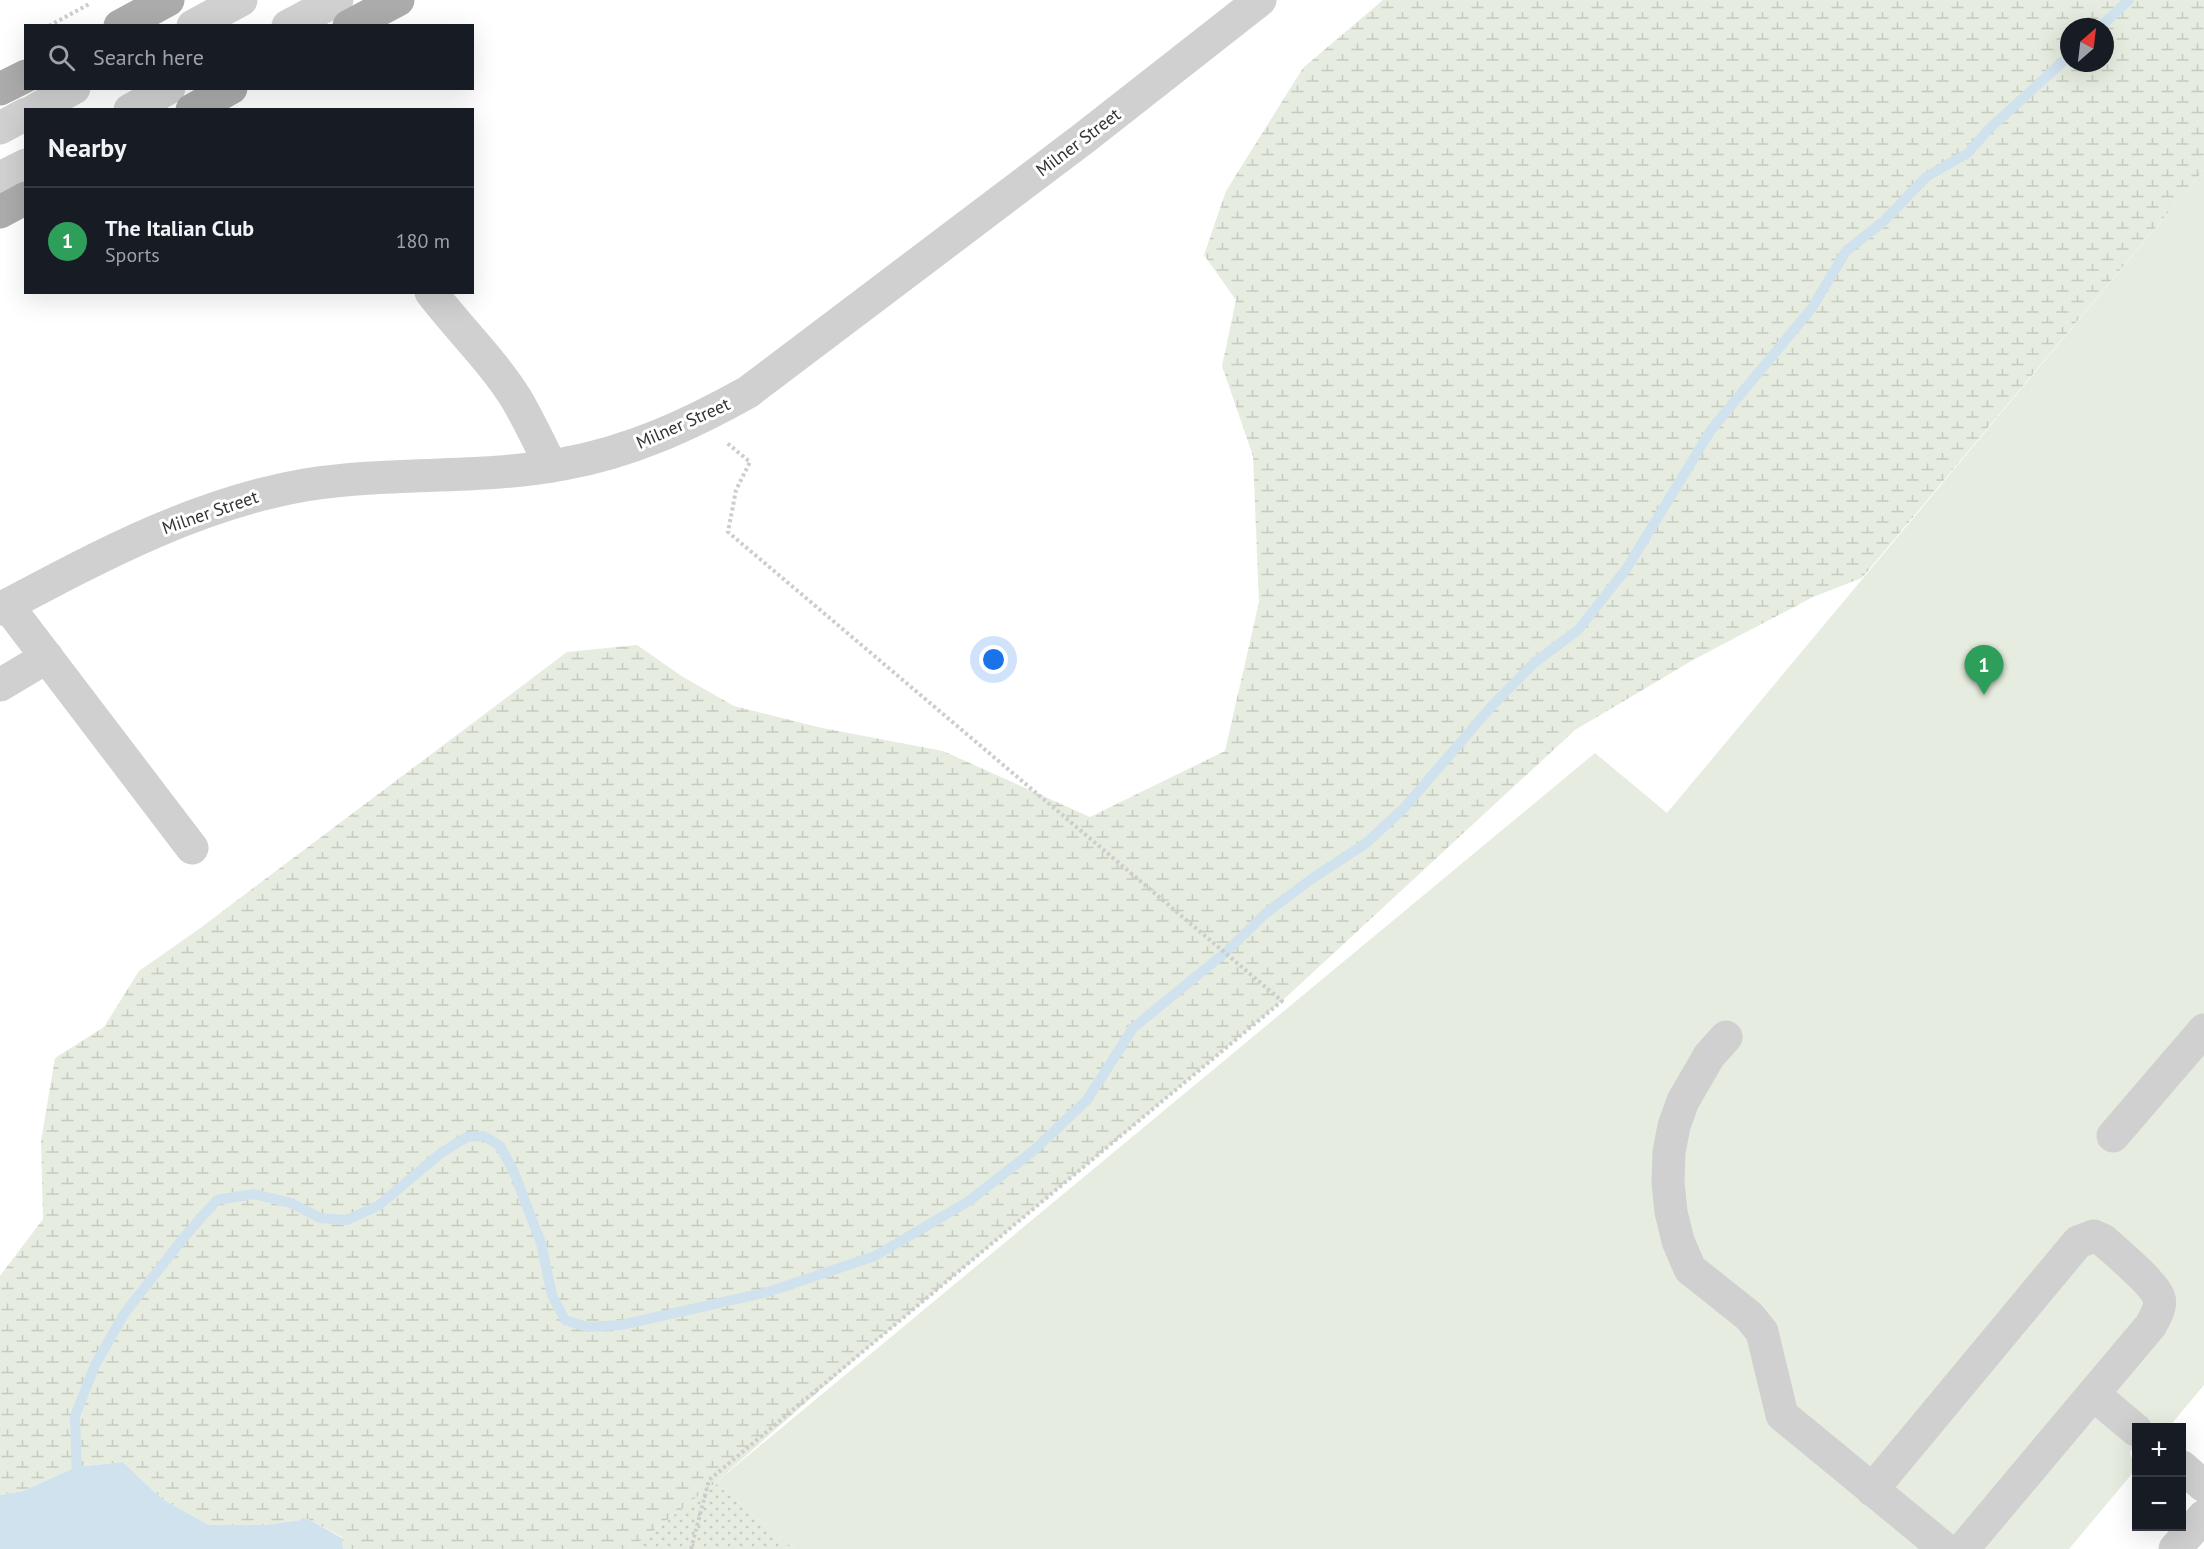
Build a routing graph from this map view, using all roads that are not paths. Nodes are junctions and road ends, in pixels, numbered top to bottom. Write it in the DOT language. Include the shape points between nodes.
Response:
graph roads {
  1 [pos="168,0"];
  2 [pos="241,0"];
  3 [pos="337,0"];
  4 [pos="398,0"];
  5 [pos="1260,0"];
  6 [pos="124,24"];
  7 [pos="197,24"];
  8 [pos="292,24"];
  9 [pos="353,24"];
  10 [pos="24,77"];
  11 [pos="0,89"];
  12 [pos="70,90"];
  13 [pos="165,90"];
  14 [pos="227,90"];
  15 [pos="39,108"];
  16 [pos="134,108"];
  17 [pos="196,108"];
  18 [pos="24,115"];
  19 [pos="0,128"];
  20 [pos="24,166"];
  21 [pos="0,178"];
  22 [pos="24,199"];
  23 [pos="0,212"];
  24 [pos="432,294"];
  25 [pos="551,466"];
  26 [pos="4,607"];
  27 [pos="47,657"];
  28 [pos="0,685"];
  29 [pos="192,848"];
  30 [pos="2203,1033"];
  31 [pos="1726,1037"];
  32 [pos="2113,1136"];
  33 [pos="2093,1394"];
  34 [pos="2132,1427"];
  35 [pos="2186,1471"];
  36 [pos="2204,1486"];
  37 [pos="1872,1491"];
  38 [pos="2204,1516"];
  39 [pos="1945,1549"];
  40 [pos="1963,1549"];
  41 [pos="2175,1549"];
  1 -- 6 [label="main road"];
  2 -- 7 [label="street"];
  3 -- 8 [label="street"];
  4 -- 9 [label="main road"];
  5 -- 25 [label="street, Milner Street" via="748,392 670,432"];
  10 -- 11 [label="main road"];
  12 -- 15 [label="street"];
  13 -- 16 [label="street"];
  14 -- 17 [label="main road"];
  18 -- 19 [label="street"];
  20 -- 21 [label="street"];
  22 -- 23 [label="main road"];
  24 -- 25 [label="street" via="516,399"];
  25 -- 26 [label="street, Milner Street" via="352,479 266,493 205,510 145,535"];
  26 -- 27 [label="street"];
  27 -- 28 [label="street"];
  27 -- 29 [label="street"];
  30 -- 32 [label="street"];
  31 -- 37 [label="street" via="1695,1078 1674,1126 1668,1182 1678,1241 1690,1269 1749,1316 1762,1332 1782,1415"];
  33 -- 34 [label="street"];
  33 -- 37 [label="street" via="2151,1324 2160,1299 2153,1287 2094,1236 2078,1242"];
  33 -- 40 [label="street"];
  35 -- 36 [label="street"];
  37 -- 39 [label="street"];
  38 -- 41 [label="street"];
}
